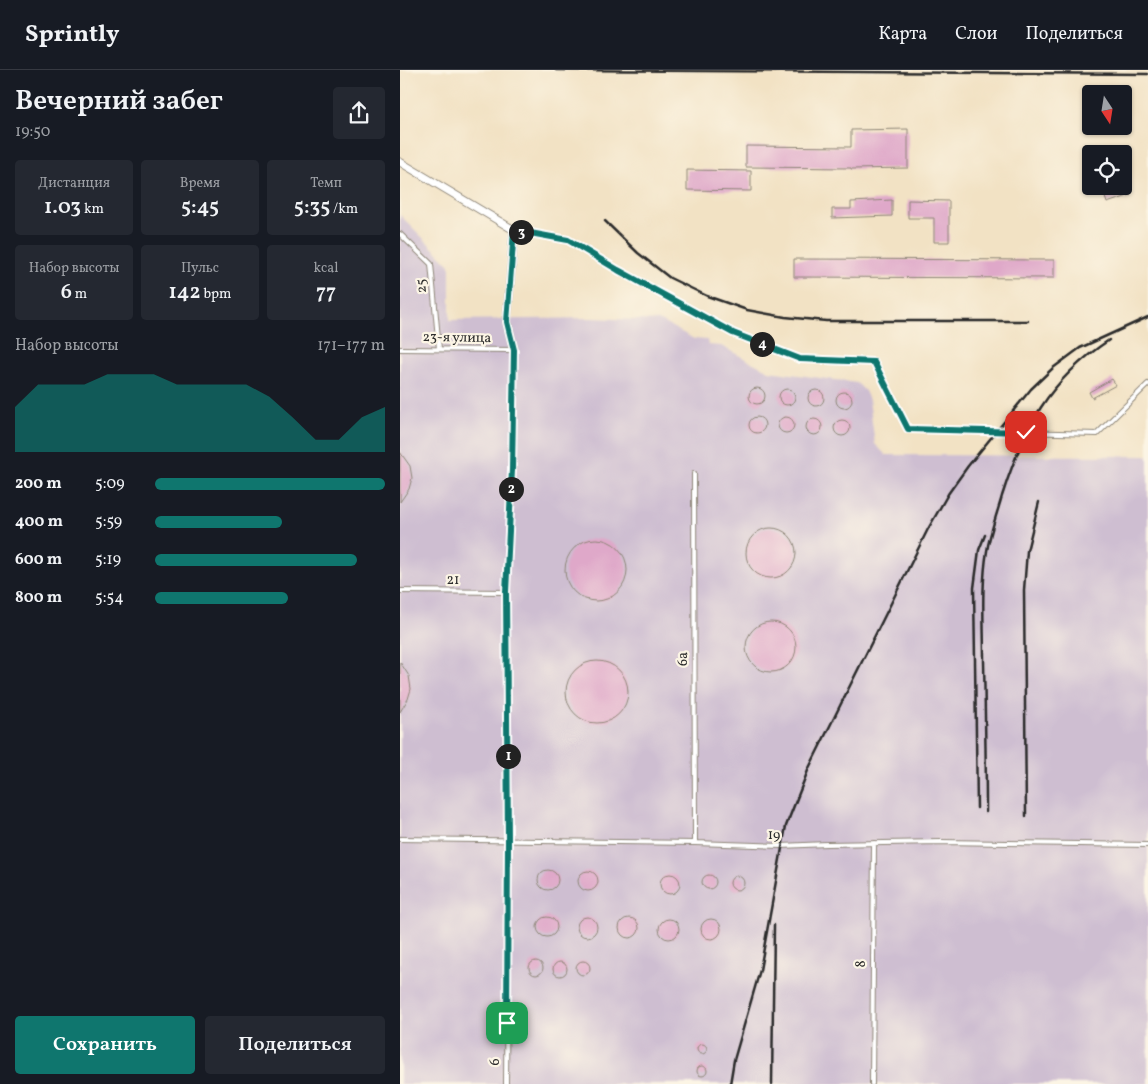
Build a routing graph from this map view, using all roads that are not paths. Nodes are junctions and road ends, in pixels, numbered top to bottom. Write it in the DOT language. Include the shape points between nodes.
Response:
graph roads {
  1 [pos="400,162"];
  2 [pos="514,230"];
  3 [pos="400,234"];
  4 [pos="400,349"];
  5 [pos="439,349"];
  6 [pos="514,350"];
  7 [pos="1148,384"];
  8 [pos="694,474"];
  9 [pos="400,591"];
  10 [pos="506,592"];
  11 [pos="400,839"];
  12 [pos="508,840"];
  13 [pos="695,843"];
  14 [pos="874,843"];
  15 [pos="1148,845"];
  16 [pos="506,1084"];
  17 [pos="872,1084"];
  1 -- 2 [label="street"];
  2 -- 6 [label="street" via="507,322"];
  2 -- 7 [label="lane" via="568,240 733,333 800,359 874,362 908,429 1097,434"];
  3 -- 5 [label="lane, 25 / 25" via="431,264"];
  4 -- 5 [label="lane, 23-я улица"];
  5 -- 6 [label="lane, 23-я улица"];
  6 -- 10 [label="lane, 6 / 6"];
  8 -- 13 [label="lane, 6a / 6a"];
  9 -- 10 [label="lane, 21 / 21"];
  10 -- 12 [label="lane, 6 / 6"];
  11 -- 12 [label="lane, 19"];
  12 -- 13 [label="lane, 19"];
  12 -- 16 [label="lane, 6 / 6"];
  13 -- 14 [label="lane, 19" via="782,846"];
  14 -- 15 [label="lane, 19"];
  14 -- 17 [label="lane, 8 / 8"];
}
